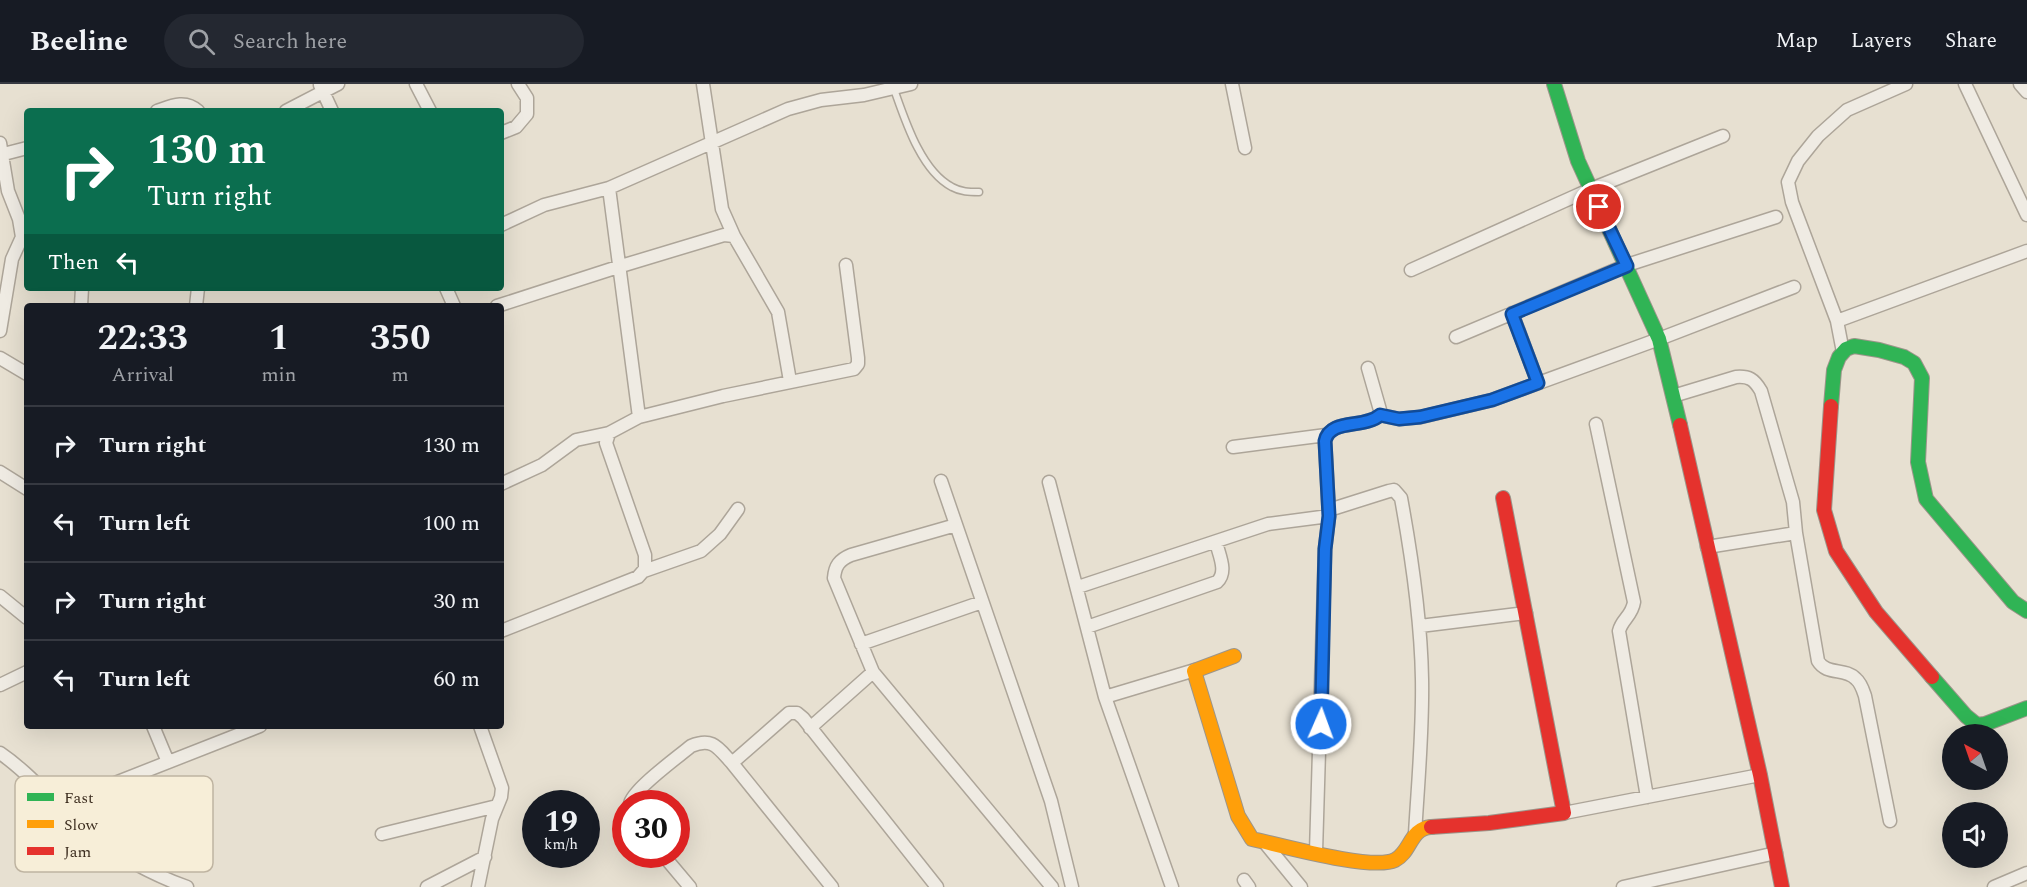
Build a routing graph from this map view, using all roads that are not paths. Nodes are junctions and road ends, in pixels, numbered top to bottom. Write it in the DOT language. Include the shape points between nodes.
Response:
graph roads {
  1 [pos="338,84"];
  2 [pos="416,84"];
  3 [pos="518,84"];
  4 [pos="703,84"];
  5 [pos="911,84"];
  6 [pos="1232,84"];
  7 [pos="1554,84"];
  8 [pos="1906,84"];
  9 [pos="1965,84"];
  10 [pos="2020,84"];
  11 [pos="321,88"];
  12 [pos="894,89"];
  13 [pos="2027,92"];
  14 [pos="166,108"];
  15 [pos="192,108"];
  16 [pos="291,108"];
  17 [pos="331,108"];
  18 [pos="428,108"];
  19 [pos="504,132"];
  20 [pos="1723,136"];
  21 [pos="711,142"];
  22 [pos="24,148"];
  23 [pos="1245,148"];
  24 [pos="1,151"];
  25 [pos="609,188"];
  26 [pos="1591,189"];
  27 [pos="979,192"];
  28 [pos="2027,215"];
  29 [pos="1776,217"];
  30 [pos="504,221"];
  31 [pos="734,236"];
  32 [pos="24,237"];
  33 [pos="2027,251"];
  34 [pos="6,260"];
  35 [pos="846,264"];
  36 [pos="621,266"];
  37 [pos="1627,266"];
  38 [pos="1411,270"];
  39 [pos="1794,286"];
  40 [pos="504,304"];
  41 [pos="1512,314"];
  42 [pos="1837,321"];
  43 [pos="0,331"];
  44 [pos="1456,337"];
  45 [pos="1659,339"];
  46 [pos="0,347"];
  47 [pos="1843,352"];
  48 [pos="0,358"];
  49 [pos="1368,368"];
  50 [pos="24,372"];
  51 [pos="790,381"];
  52 [pos="1538,383"];
  53 [pos="1673,396"];
  54 [pos="1380,415"];
  55 [pos="639,417"];
  56 [pos="1596,424"];
  57 [pos="609,433"];
  58 [pos="1326,435"];
  59 [pos="1233,447"];
  60 [pos="0,472"];
  61 [pos="941,481"];
  62 [pos="504,482"];
  63 [pos="1049,482"];
  64 [pos="24,487"];
  65 [pos="1503,498"];
  66 [pos="738,509"];
  67 [pos="1329,513"];
  68 [pos="956,525"];
  69 [pos="1796,533"];
  70 [pos="1216,542"];
  71 [pos="1707,547"];
  72 [pos="644,571"];
  73 [pos="1078,587"];
  74 [pos="0,597"];
  75 [pos="982,602"];
  76 [pos="2027,611"];
  77 [pos="1526,613"];
  78 [pos="24,616"];
  79 [pos="1420,626"];
  80 [pos="1087,627"];
  81 [pos="504,630"];
  82 [pos="861,644"];
  83 [pos="1234,656"];
  84 [pos="1195,670"];
  85 [pos="873,672"];
  86 [pos="24,673"];
  87 [pos="0,685"];
  88 [pos="1105,698"];
  89 [pos="2027,708"];
  90 [pos="810,728"];
  91 [pos="154,729"];
  92 [pos="252,729"];
  93 [pos="481,729"];
  94 [pos="0,753"];
  95 [pos="168,762"];
  96 [pos="732,763"];
  97 [pos="1760,775"];
  98 [pos="28,776"];
  99 [pos="133,776"];
  100 [pos="638,790"];
  101 [pos="1647,797"];
  102 [pos="497,806"];
  103 [pos="1564,813"];
  104 [pos="1890,821"];
  105 [pos="382,834"];
  106 [pos="1415,834"];
  107 [pos="1265,843"];
  108 [pos="1316,852"];
  109 [pos="1776,854"];
  110 [pos="485,857"];
  111 [pos="674,868"];
  112 [pos="153,872"];
  113 [pos="2027,873"];
  114 [pos="187,887"];
  115 [pos="427,887"];
  116 [pos="478,887"];
  117 [pos="690,887"];
  118 [pos="832,887"];
  119 [pos="937,887"];
  120 [pos="1052,887"];
  121 [pos="1072,887"];
  122 [pos="1173,887"];
  123 [pos="1301,887"];
  124 [pos="1623,887"];
  125 [pos="1782,887"];
  126 [pos="1994,887"];
  1 -- 11 [label="street"];
  2 -- 18 [label="street"];
  3 -- 19 [label="street" via="527,98 527,114 516,127"];
  4 -- 21 [label="street"];
  5 -- 12 [label="street"];
  6 -- 23 [label="street"];
  7 -- 26 [label="street"];
  8 -- 42 [label="street" via="1847,110 1811,144 1788,182"];
  9 -- 28 [label="street"];
  10 -- 13 [label="street"];
  11 -- 16 [label="street"];
  11 -- 17 [label="street"];
  12 -- 21 [label="street" via="808,103"];
  12 -- 27 [label="lane" via="917,146 940,179 962,192"];
  14 -- 15 [label="street" via="178,104"];
  20 -- 26 [label="street"];
  21 -- 25 [label="street"];
  21 -- 31 [label="street" via="722,209"];
  22 -- 24 [label="street"];
  24 -- 32 [label="street" via="8,191"];
  25 -- 30 [label="street" via="544,205"];
  25 -- 36 [label="street"];
  26 -- 37 [label="street"];
  26 -- 38 [label="street"];
  29 -- 37 [label="street"];
  31 -- 36 [label="street"];
  31 -- 51 [label="street" via="778,312"];
  32 -- 34 [label="street"];
  33 -- 42 [label="street"];
  34 -- 43 [label="street"];
  35 -- 51 [label="street" via="858,364 849,370"];
  36 -- 40 [label="street"];
  36 -- 55 [label="street"];
  37 -- 41 [label="street"];
  37 -- 45 [label="street"];
  39 -- 45 [label="street"];
  41 -- 44 [label="street"];
  41 -- 52 [label="street"];
  42 -- 47 [label="street"];
  45 -- 52 [label="street"];
  45 -- 53 [label="street"];
  46 -- 48 [label="street"];
  47 -- 76 [label="street" via="1847,347 1861,346 1909,358 1916,364 1922,378 1918,462 1926,499 2013,602"];
  47 -- 89 [label="street" via="1834,370 1824,488 1824,510 1836,551 1875,612 1971,721 1985,724"];
  48 -- 50 [label="street"];
  49 -- 54 [label="street"];
  51 -- 55 [label="street"];
  52 -- 54 [label="street" via="1492,400 1420,417 1399,419"];
  53 -- 69 [label="street" via="1736,377 1746,376 1757,384 1793,502"];
  53 -- 71 [label="street"];
  54 -- 58 [label="street"];
  55 -- 57 [label="street"];
  56 -- 101 [label="street" via="1634,602 1633,611 1619,631"];
  57 -- 62 [label="street" via="576,440 543,465"];
  57 -- 72 [label="street" via="606,443 645,555"];
  58 -- 59 [label="street"];
  58 -- 67 [label="street"];
  60 -- 64 [label="street"];
  61 -- 68 [label="street"];
  63 -- 73 [label="street"];
  65 -- 77 [label="street"];
  66 -- 72 [label="street" via="720,534 701,551"];
  67 -- 70 [label="street" via="1279,521"];
  67 -- 79 [label="street" via="1389,491 1398,493"];
  67 -- 108 [label="street"];
  68 -- 75 [label="street"];
  68 -- 82 [label="street" via="841,560 834,578"];
  69 -- 71 [label="street"];
  69 -- 104 [label="street" via="1818,661 1827,670 1852,675 1863,690"];
  70 -- 73 [label="street"];
  70 -- 80 [label="street" via="1223,571 1217,582"];
  71 -- 97 [label="street"];
  72 -- 81 [label="street" via="638,577"];
  73 -- 80 [label="street"];
  74 -- 78 [label="street"];
  75 -- 82 [label="street"];
  75 -- 121 [label="street" via="1051,801"];
  77 -- 79 [label="street"];
  77 -- 103 [label="street"];
  79 -- 106 [label="street" via="1421,742"];
  80 -- 88 [label="street"];
  82 -- 85 [label="street"];
  83 -- 84 [label="street"];
  84 -- 88 [label="street"];
  84 -- 107 [label="street" via="1238,816 1252,839"];
  85 -- 90 [label="street"];
  85 -- 120 [label="street"];
  86 -- 87 [label="street"];
  88 -- 122 [label="street"];
  90 -- 96 [label="street" via="797,713 789,713"];
  90 -- 119 [label="street"];
  91 -- 95 [label="street"];
  92 -- 95 [label="street"];
  93 -- 102 [label="street" via="501,783"];
  94 -- 98 [label="street"];
  95 -- 99 [label="street"];
  96 -- 100 [label="street" via="710,742 701,742"];
  96 -- 118 [label="street"];
  97 -- 101 [label="street"];
  97 -- 109 [label="street"];
  101 -- 103 [label="street"];
  102 -- 105 [label="street"];
  102 -- 110 [label="street"];
  103 -- 106 [label="street" via="1424,827"];
  106 -- 108 [label="street" via="1394,861 1365,863"];
  107 -- 108 [label="street"];
  107 -- 123 [label="street"];
  109 -- 124 [label="street"];
  109 -- 125 [label="street"];
  110 -- 115 [label="street"];
  110 -- 116 [label="street"];
  111 -- 117 [label="street"];
  112 -- 114 [label="street"];
  113 -- 126 [label="street"];
}
